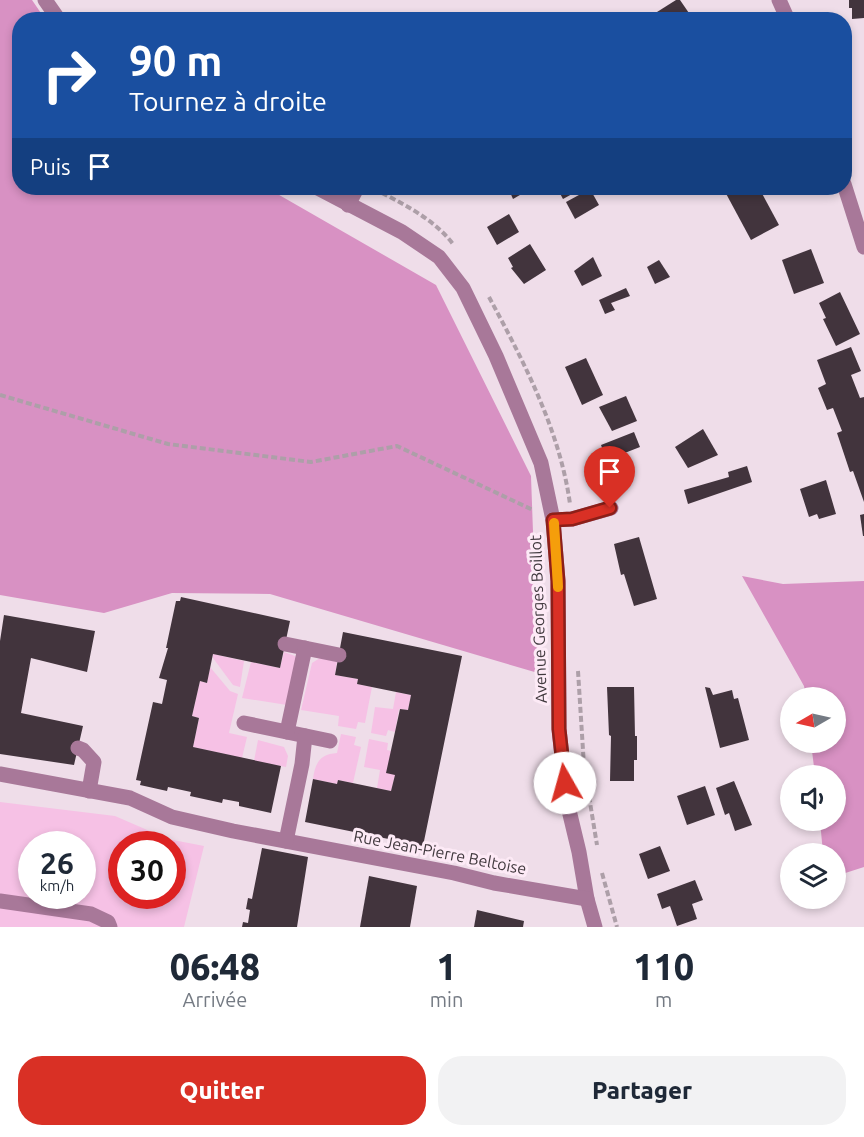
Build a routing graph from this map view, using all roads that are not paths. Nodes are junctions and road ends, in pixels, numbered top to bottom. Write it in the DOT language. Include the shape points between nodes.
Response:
graph roads {
  1 [pos="330,195"];
  2 [pos="353,195"];
  3 [pos="847,195"];
  4 [pos="348,205"];
  5 [pos="864,247"];
  6 [pos="610,508"];
  7 [pos="553,520"];
  8 [pos="285,644"];
  9 [pos="305,648"];
  10 [pos="339,655"];
  11 [pos="244,723"];
  12 [pos="287,732"];
  13 [pos="305,736"];
  14 [pos="330,741"];
  15 [pos="78,748"];
  16 [pos="0,774"];
  17 [pos="89,791"];
  18 [pos="286,841"];
  19 [pos="587,899"];
  20 [pos="0,901"];
  21 [pos="110,927"];
  22 [pos="595,927"];
  1 -- 4 [label="street, Avenue Georges Boillot"];
  2 -- 4 [label="street"];
  3 -- 5 [label="street"];
  4 -- 7 [label="street, Avenue Georges Boillot" via="402,232 439,257 463,288 541,463"];
  6 -- 7 [label="street"];
  7 -- 19 [label="street, Avenue Georges Boillot" via="558,581 559,729 567,801"];
  8 -- 9 [label="street"];
  9 -- 10 [label="street"];
  9 -- 12 [label="street"];
  11 -- 12 [label="street"];
  12 -- 13 [label="street"];
  13 -- 14 [label="street"];
  13 -- 18 [label="street"];
  15 -- 17 [label="street" via="94,762"];
  16 -- 17 [label="street, Rue Jean-Pierre Beltoise"];
  17 -- 18 [label="street, Rue Jean-Pierre Beltoise" via="130,798 172,817"];
  18 -- 19 [label="street, Rue Jean-Pierre Beltoise"];
  19 -- 22 [label="street, Avenue Georges Boillot"];
  20 -- 21 [label="street" via="90,914 108,922"];
}
